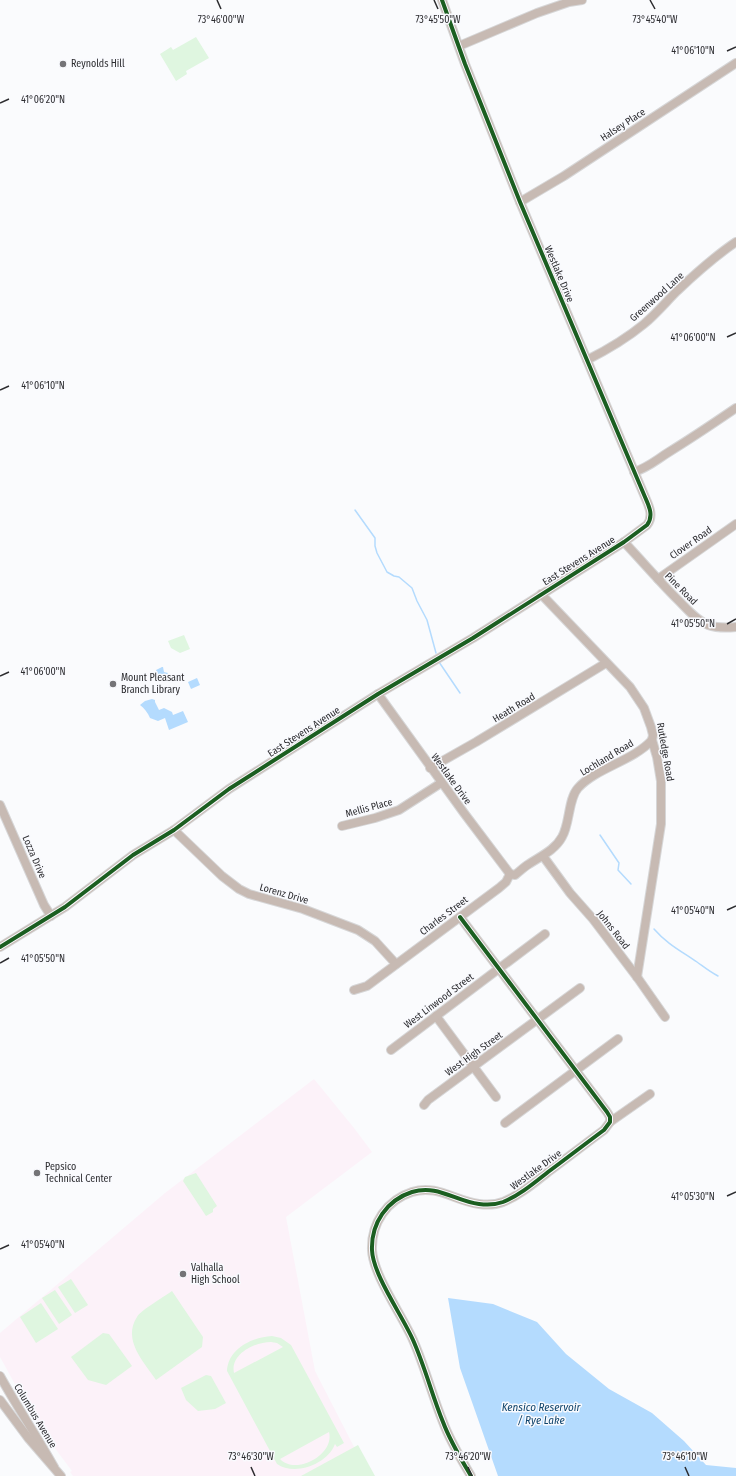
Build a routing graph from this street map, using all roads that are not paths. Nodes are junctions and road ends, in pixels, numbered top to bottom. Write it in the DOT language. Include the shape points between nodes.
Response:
graph roads {
  1 [pos="442,0"];
  2 [pos="582,0"];
  3 [pos="459,46"];
  4 [pos="736,63"];
  5 [pos="520,202"];
  6 [pos="736,242"];
  7 [pos="587,360"];
  8 [pos="736,408"];
  9 [pos="634,472"];
  10 [pos="736,524"];
  11 [pos="624,542"];
  12 [pos="658,579"];
  13 [pos="541,594"];
  14 [pos="736,627"];
  15 [pos="606,663"];
  16 [pos="378,694"];
  17 [pos="652,740"];
  18 [pos="430,768"];
  19 [pos="441,783"];
  20 [pos="0,805"];
  21 [pos="342,826"];
  22 [pos="174,830"];
  23 [pos="543,856"];
  24 [pos="510,874"];
  25 [pos="50,916"];
  26 [pos="460,917"];
  27 [pos="545,934"];
  28 [pos="0,947"];
  29 [pos="396,964"];
  30 [pos="499,968"];
  31 [pos="637,977"];
  32 [pos="580,988"];
  33 [pos="354,990"];
  34 [pos="436,1016"];
  35 [pos="665,1017"];
  36 [pos="538,1020"];
  37 [pos="618,1038"];
  38 [pos="391,1050"];
  39 [pos="474,1067"];
  40 [pos="576,1071"];
  41 [pos="650,1094"];
  42 [pos="496,1097"];
  43 [pos="424,1105"];
  44 [pos="505,1122"];
  45 [pos="610,1122"];
  46 [pos="0,1376"];
  47 [pos="0,1400"];
  48 [pos="54,1467"];
  49 [pos="61,1476"];
  50 [pos="471,1476"];
  1 -- 3 [label="street, Westlake Drive"];
  2 -- 3 [label="street" via="537,13"];
  3 -- 5 [label="street, Westlake Drive"];
  4 -- 5 [label="street, Halsey Place"];
  5 -- 7 [label="street, Westlake Drive"];
  6 -- 7 [label="street, Greenwood Lane" via="678,290 644,324"];
  7 -- 9 [label="street, Westlake Drive"];
  8 -- 9 [label="street" via="646,468"];
  9 -- 11 [label="street, Westlake Drive" via="651,512 651,518 647,526"];
  10 -- 12 [label="street, Clover Road"];
  11 -- 12 [label="street, Pine Road"];
  11 -- 13 [label="street, East Stevens Avenue"];
  12 -- 14 [label="street, Pine Road" via="695,617 715,627"];
  13 -- 15 [label="street, Rutledge Road"];
  13 -- 16 [label="street, East Stevens Avenue"];
  15 -- 17 [label="street, Rutledge Road" via="639,700 651,727"];
  15 -- 18 [label="street, Heath Road"];
  16 -- 18 [label="street, Westlake Drive"];
  16 -- 22 [label="street, East Stevens Avenue" via="230,789"];
  17 -- 23 [label="street, Lochland Road" via="576,789 563,836"];
  17 -- 31 [label="street, Rutledge Road" via="661,781 661,824"];
  18 -- 19 [label="street, Westlake Drive"];
  19 -- 21 [label="street, Mellis Place" via="399,810"];
  19 -- 24 [label="street, Westlake Drive"];
  20 -- 25 [label="street, Lozza Drive"];
  22 -- 25 [label="street, East Stevens Avenue" via="133,855 82,895"];
  22 -- 29 [label="street, Lorenz Drive" via="239,889 358,930 375,941"];
  23 -- 24 [label="street, Charles Street" via="515,875"];
  23 -- 31 [label="street, Johns Road"];
  24 -- 26 [label="street, Charles Street" via="506,882"];
  25 -- 28 [label="street, East Stevens Avenue"];
  26 -- 29 [label="street, Charles Street"];
  26 -- 30 [label="street"];
  27 -- 30 [label="street, West Linwood Street"];
  29 -- 33 [label="street, Charles Street" via="367,986"];
  30 -- 34 [label="street, West Linwood Street"];
  30 -- 36 [label="street"];
  31 -- 35 [label="street, Johns Road"];
  32 -- 36 [label="street, West High Street"];
  34 -- 38 [label="street, West Linwood Street"];
  34 -- 39 [label="street"];
  36 -- 39 [label="street, West High Street"];
  36 -- 40 [label="street"];
  37 -- 40 [label="street"];
  39 -- 42 [label="street"];
  39 -- 43 [label="street, West High Street"];
  40 -- 44 [label="street"];
  40 -- 45 [label="street" via="607,1112"];
  41 -- 45 [label="street"];
  45 -- 50 [label="street, Westlake Drive" via="604,1130 525,1190 509,1199 486,1205 469,1202 438,1190 413,1191 391,1204 375,1226 372,1249 375,1264 411,1335 443,1423"];
  46 -- 48 [label="street, Columbus Avenue"];
  47 -- 48 [label="street, Columbus Avenue"];
  48 -- 49 [label="street, Columbus Avenue"];
}
